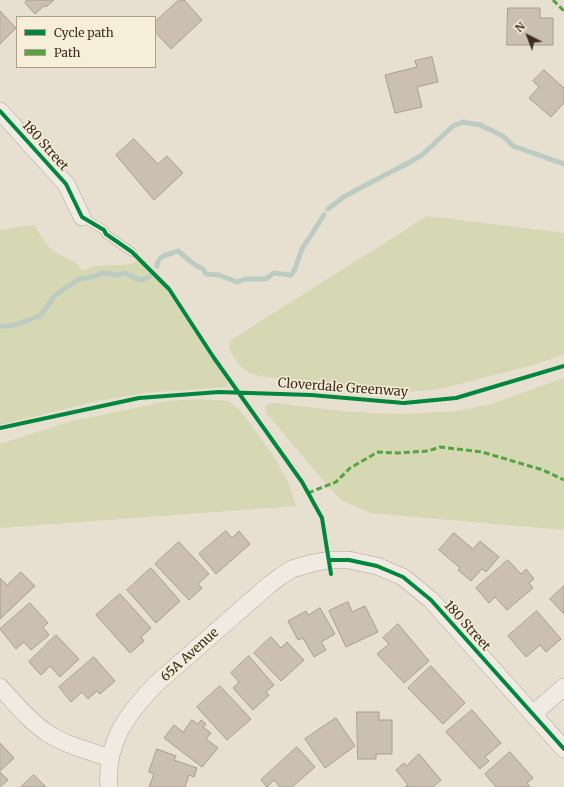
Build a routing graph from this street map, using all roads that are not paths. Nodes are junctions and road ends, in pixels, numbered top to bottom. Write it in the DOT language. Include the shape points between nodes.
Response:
graph roads {
  1 [pos="0,111"];
  2 [pos="82,217"];
  3 [pos="132,252"];
  4 [pos="292,569"];
  5 [pos="0,687"];
  6 [pos="564,687"];
  7 [pos="533,714"];
  8 [pos="564,749"];
  9 [pos="109,758"];
  10 [pos="109,787"];
  1 -- 2 [label="street, 180 Street" via="66,184"];
  2 -- 3 [label="lane"];
  4 -- 7 [label="street, 180 Street" via="329,560 349,560 377,566 403,577 431,600"];
  4 -- 9 [label="street, 65A Avenue" via="269,584 151,690 126,721"];
  5 -- 9 [label="street" via="46,732"];
  6 -- 7 [label="street"];
  7 -- 8 [label="street, 180 Street"];
  9 -- 10 [label="street"];
}
